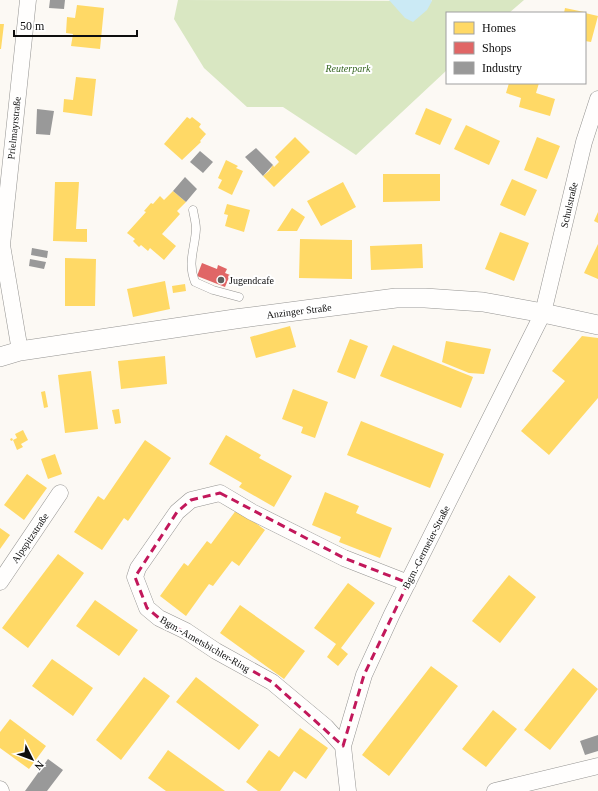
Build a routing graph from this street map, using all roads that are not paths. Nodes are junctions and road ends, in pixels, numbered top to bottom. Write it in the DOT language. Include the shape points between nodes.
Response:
graph roads {
  1 [pos="28,0"];
  2 [pos="598,99"];
  3 [pos="193,210"];
  4 [pos="1,244"];
  5 [pos="239,297"];
  6 [pos="543,313"];
  7 [pos="598,325"];
  8 [pos="20,351"];
  9 [pos="0,357"];
  10 [pos="60,493"];
  11 [pos="0,582"];
  12 [pos="408,583"];
  13 [pos="343,746"];
  14 [pos="598,766"];
  15 [pos="348,791"];
  16 [pos="495,791"];
  1 -- 4 [label="street, Prielmayrstraße"];
  2 -- 6 [label="street, Schulstraße" via="584,142"];
  3 -- 5 [label="lane" via="196,229 191,272 195,282"];
  4 -- 8 [label="street, Prielmayrstraße"];
  6 -- 7 [label="street, Anzinger Straße"];
  6 -- 8 [label="street, Anzinger Straße" via="483,302 396,298"];
  6 -- 12 [label="street, Bgm.-Germeier-Straße"];
  8 -- 9 [label="street, Anzinger Straße"];
  10 -- 11 [label="street, Alpspitzstraße"];
  12 -- 13 [label="street, Bgm.-Germeier-Straße" via="364,675"];
  12 -- 13 [label="street, Bgm.-Ametsbichler-Ring" via="344,558 220,493 191,500 177,512 138,568 135,577 147,608 158,618 186,631 272,682 326,727"];
  13 -- 15 [label="street, Bgm.-Germeier-Straße"];
  14 -- 16 [label="street"];
}
